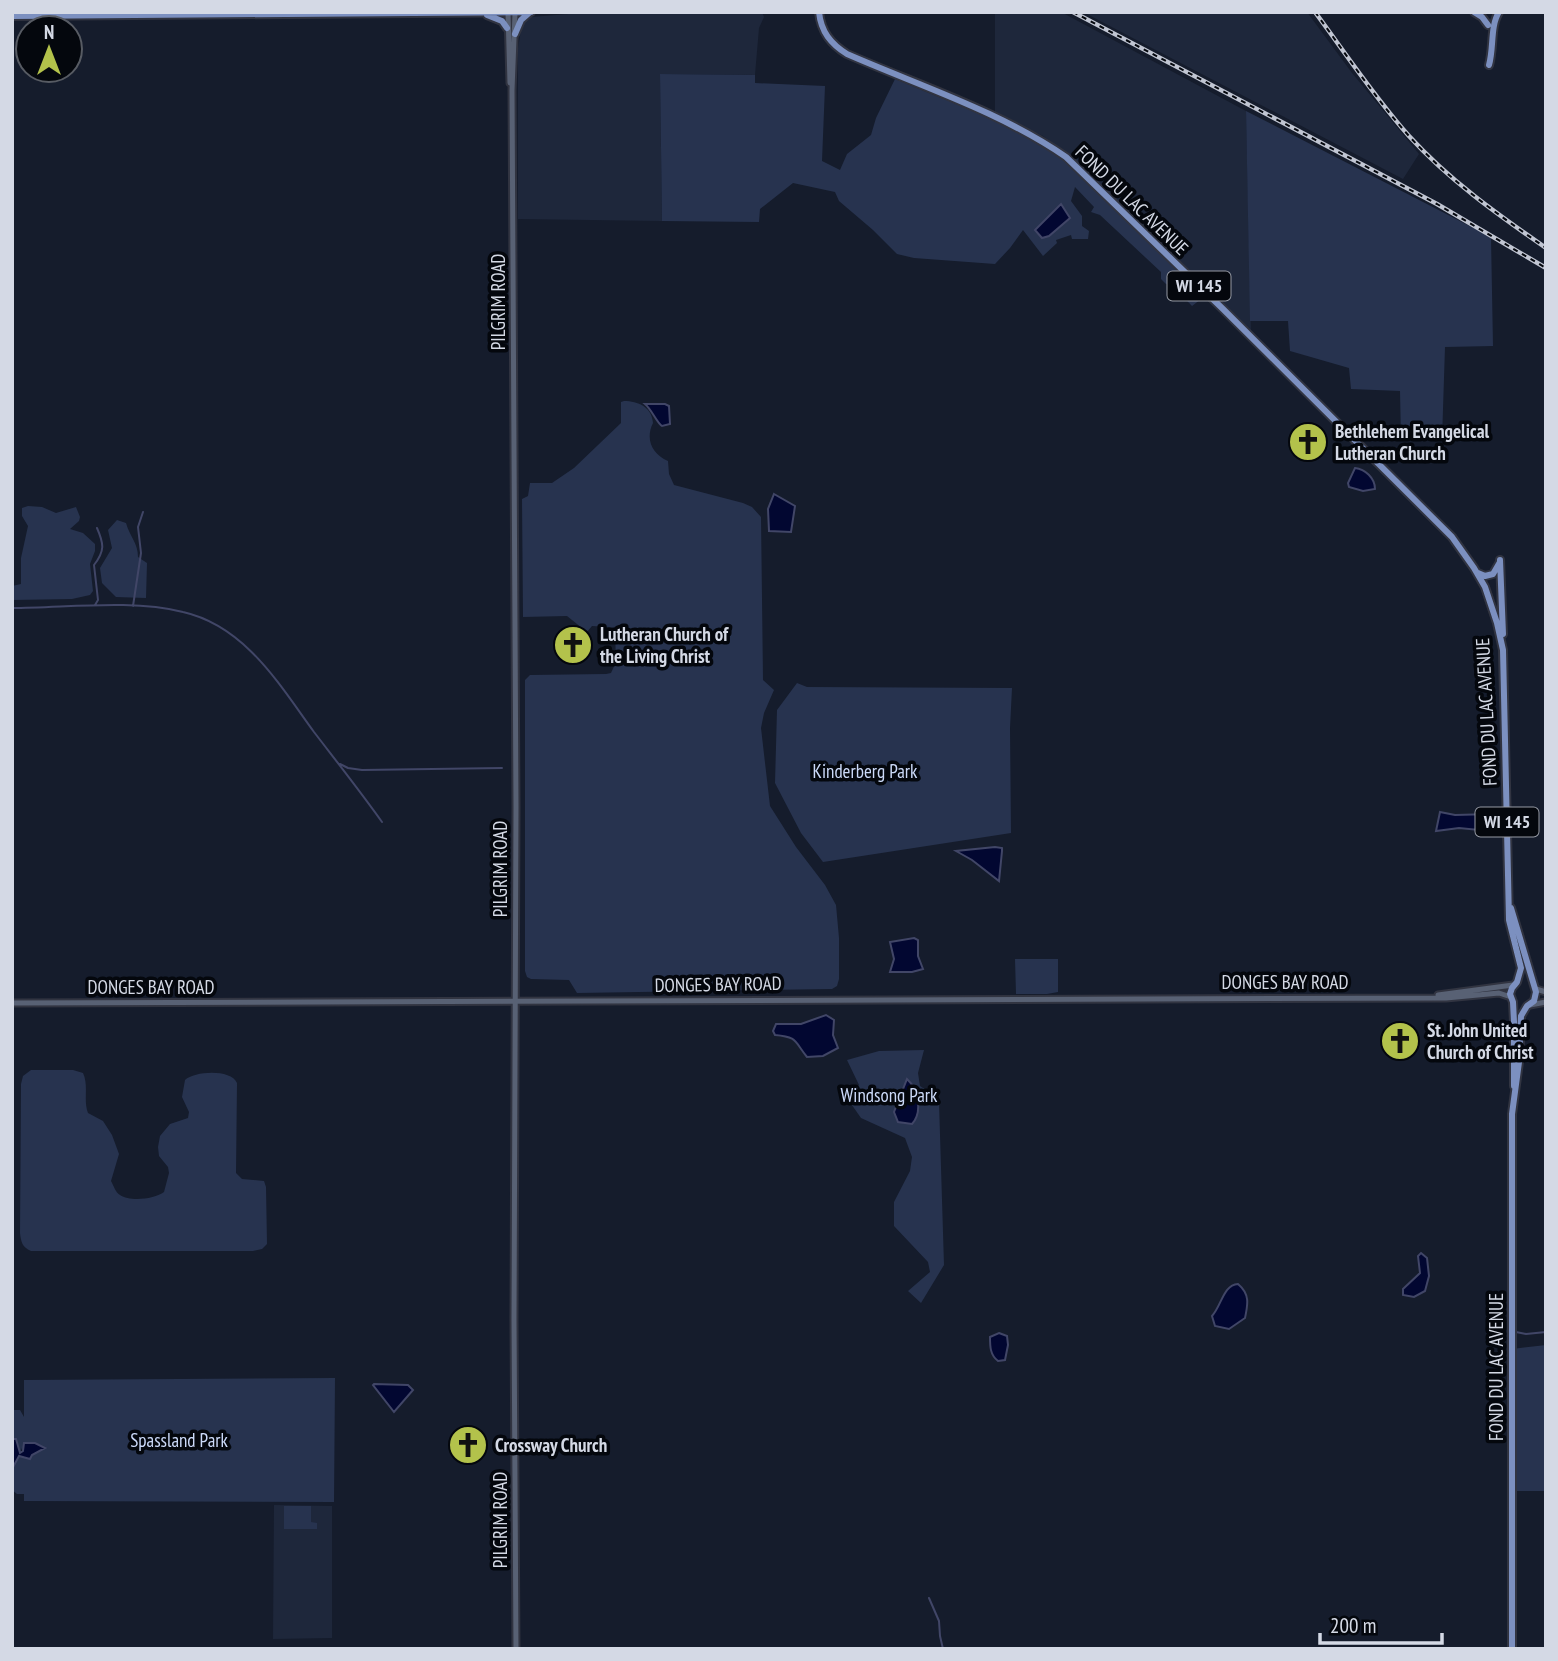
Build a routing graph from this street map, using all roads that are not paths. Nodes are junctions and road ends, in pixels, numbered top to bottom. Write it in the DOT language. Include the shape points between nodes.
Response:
graph roads {
  1 [pos="530,12"];
  2 [pos="819,12"];
  3 [pos="1474,12"];
  4 [pos="1499,12"];
  5 [pos="482,13"];
  6 [pos="508,13"];
  7 [pos="515,13"];
  8 [pos="26,14"];
  9 [pos="1488,25"];
  10 [pos="507,29"];
  11 [pos="515,34"];
  12 [pos="1489,65"];
  13 [pos="512,90"];
  14 [pos="1478,573"];
  15 [pos="1503,650"];
  16 [pos="1508,896"];
  17 [pos="1515,984"];
  18 [pos="1535,988"];
  19 [pos="1546,992"];
  20 [pos="1424,997"];
  21 [pos="1512,999"];
  22 [pos="516,1001"];
  23 [pos="1546,1002"];
  24 [pos="12,1003"];
  25 [pos="1529,1005"];
  26 [pos="1514,1086"];
  27 [pos="516,1649"];
  28 [pos="1512,1649"];
  1 -- 7 [label="main road"];
  1 -- 11 [label="main road"];
  2 -- 14 [label="main road, FOND DU LAC AVENUE / WI 145" via="826,37 846,54 1011,124 1066,157 1452,537"];
  3 -- 9 [label="main road"];
  4 -- 12 [label="main road"];
  5 -- 6 [label="main road"];
  5 -- 8 [label="main road"];
  5 -- 10 [label="main road" via="500,20"];
  6 -- 7 [label="main road"];
  6 -- 10 [label="street, PILGRIM ROAD"];
  7 -- 11 [label="street, PILGRIM ROAD"];
  10 -- 13 [label="street, PILGRIM ROAD"];
  11 -- 13 [label="street, PILGRIM ROAD"];
  13 -- 22 [label="street, PILGRIM ROAD"];
  14 -- 15 [label="main road, FOND DU LAC AVENUE / WI 145"];
  14 -- 15 [label="main road" via="1493,574 1500,560"];
  15 -- 16 [label="main road, FOND DU LAC AVENUE / WI 145"];
  16 -- 17 [label="main road, FOND DU LAC AVENUE / WI 145" via="1521,968"];
  16 -- 18 [label="main road, FOND DU LAC AVENUE / WI 145"];
  17 -- 18 [label="main road" via="1528,981"];
  17 -- 20 [label="street, DONGES BAY ROAD"];
  17 -- 21 [label="main road, WI 145"];
  18 -- 19 [label="street"];
  18 -- 25 [label="main road, WI 145" via="1536,998"];
  20 -- 21 [label="street, DONGES BAY ROAD" via="1499,993"];
  20 -- 22 [label="street, DONGES BAY ROAD"];
  21 -- 25 [label="main road" via="1521,1006"];
  21 -- 26 [label="main road, FOND DU LAC AVENUE / WI 145"];
  22 -- 24 [label="street, DONGES BAY ROAD"];
  22 -- 27 [label="street, PILGRIM ROAD"];
  23 -- 25 [label="street"];
  25 -- 26 [label="main road, FOND DU LAC AVENUE / WI 145" via="1521,1016"];
  26 -- 28 [label="main road, FOND DU LAC AVENUE / WI 145"];
}
